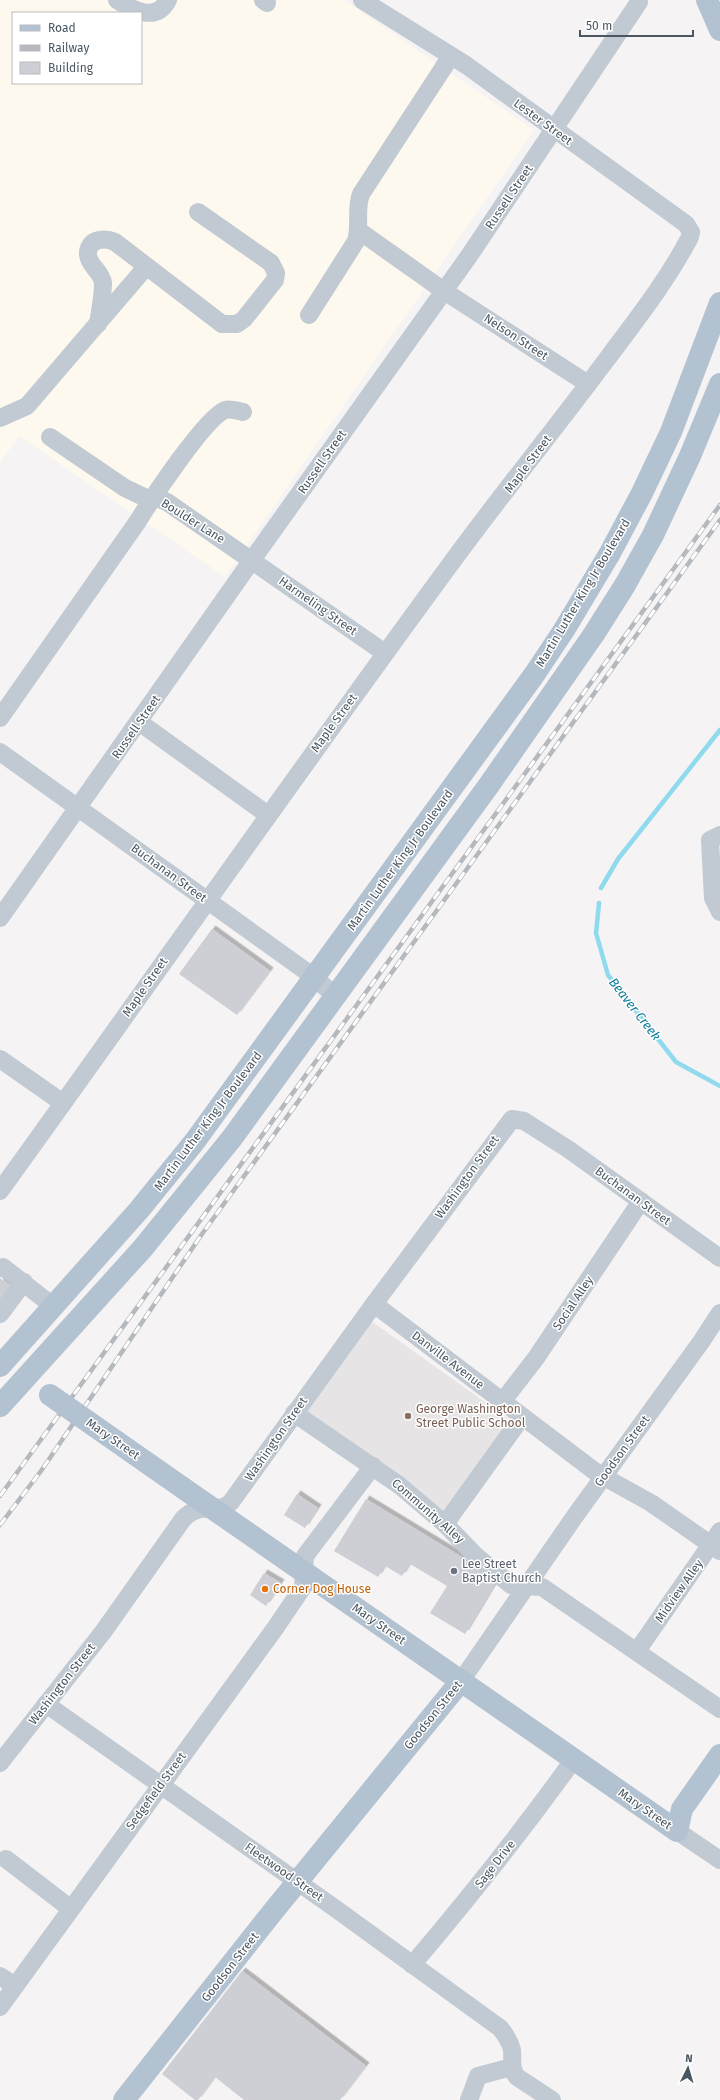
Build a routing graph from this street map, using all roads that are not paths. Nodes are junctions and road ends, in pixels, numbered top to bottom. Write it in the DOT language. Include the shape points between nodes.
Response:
graph roads {
  1 [pos="118,0"];
  2 [pos="168,0"];
  3 [pos="362,0"];
  4 [pos="708,0"];
  5 [pos="639,2"];
  6 [pos="140,12"];
  7 [pos="142,13"];
  8 [pos="720,30"];
  9 [pos="451,56"];
  10 [pos="554,130"];
  11 [pos="198,212"];
  12 [pos="358,230"];
  13 [pos="676,262"];
  14 [pos="146,267"];
  15 [pos="444,291"];
  16 [pos="720,303"];
  17 [pos="309,315"];
  18 [pos="98,324"];
  19 [pos="588,384"];
  20 [pos="720,384"];
  21 [pos="243,412"];
  22 [pos="2,416"];
  23 [pos="21,427"];
  24 [pos="50,437"];
  25 [pos="152,498"];
  26 [pos="252,560"];
  27 [pos="385,653"];
  28 [pos="0,718"];
  29 [pos="139,722"];
  30 [pos="0,752"];
  31 [pos="79,807"];
  32 [pos="268,815"];
  33 [pos="720,835"];
  34 [pos="206,900"];
  35 [pos="720,912"];
  36 [pos="0,918"];
  37 [pos="314,977"];
  38 [pos="335,996"];
  39 [pos="0,1058"];
  40 [pos="63,1103"];
  41 [pos="546,1135"];
  42 [pos="0,1191"];
  43 [pos="641,1202"];
  44 [pos="720,1258"];
  45 [pos="0,1268"];
  46 [pos="24,1282"];
  47 [pos="374,1304"];
  48 [pos="53,1306"];
  49 [pos="720,1313"];
  50 [pos="0,1314"];
  51 [pos="1,1362"];
  52 [pos="26,1377"];
  53 [pos="502,1402"];
  54 [pos="0,1406"];
  55 [pos="294,1413"];
  56 [pos="522,1417"];
  57 [pos="373,1466"];
  58 [pos="604,1476"];
  59 [pos="211,1508"];
  60 [pos="445,1524"];
  61 [pos="717,1542"];
  62 [pos="303,1572"];
  63 [pos="526,1587"];
  64 [pos="637,1651"];
  65 [pos="461,1681"];
  66 [pos="46,1704"];
  67 [pos="720,1709"];
  68 [pos="720,1755"];
  69 [pos="574,1759"];
  70 [pos="0,1763"];
  71 [pos="161,1784"];
  72 [pos="677,1831"];
  73 [pos="6,1859"];
  74 [pos="720,1860"];
  75 [pos="297,1882"];
  76 [pos="70,1909"];
  77 [pos="412,1965"];
  78 [pos="0,1976"];
  79 [pos="15,1986"];
  80 [pos="0,2007"];
  81 [pos="512,2067"];
  82 [pos="124,2100"];
  83 [pos="469,2100"];
  84 [pos="552,2100"];
  1 -- 6 [label="street"];
  2 -- 7 [label="street" via="159,10"];
  3 -- 9 [label="street, Lester Street"];
  4 -- 8 [label="main road"];
  5 -- 10 [label="street, Russell Street"];
  9 -- 10 [label="street, Lester Street"];
  9 -- 12 [label="street" via="361,194 357,204"];
  10 -- 13 [label="street, Lester Street" via="686,224 691,232 690,237"];
  10 -- 15 [label="street, Russell Street"];
  11 -- 14 [label="street" via="275,267 275,280 244,320 237,324 222,324"];
  12 -- 15 [label="street, Nelson Street"];
  12 -- 17 [label="street" via="356,241"];
  13 -- 19 [label="street, Maple Street" via="644,310"];
  14 -- 18 [label="street"];
  14 -- 18 [label="street" via="112,240 100,239 93,243 88,254 103,281"];
  15 -- 19 [label="street, Nelson Street"];
  15 -- 26 [label="street, Russell Street"];
  16 -- 37 [label="main road, Martin Luther King Jr Boulevard" via="671,432 642,493 564,630"];
  18 -- 22 [label="street" via="27,406"];
  19 -- 27 [label="street, Maple Street" via="467,541"];
  20 -- 38 [label="main road" via="690,456 625,585 489,785"];
  21 -- 25 [label="street" via="230,409 217,415"];
  22 -- 23 [label="street"];
  24 -- 25 [label="street, Boulder Lane" via="125,488 146,498"];
  25 -- 26 [label="street, Boulder Lane" via="167,502"];
  25 -- 28 [label="street"];
  26 -- 27 [label="street, Harmeling Street"];
  26 -- 29 [label="street, Russell Street"];
  27 -- 32 [label="street, Maple Street"];
  29 -- 31 [label="street, Russell Street"];
  29 -- 32 [label="street"];
  30 -- 31 [label="street, Buchanan Street"];
  31 -- 34 [label="street, Buchanan Street"];
  31 -- 36 [label="street, Russell Street"];
  32 -- 34 [label="street, Maple Street"];
  33 -- 35 [label="street" via="710,840 713,898"];
  34 -- 37 [label="street, Buchanan Street"];
  34 -- 40 [label="street, Maple Street"];
  37 -- 38 [label="street, Buchanan Street"];
  37 -- 48 [label="main road, Martin Luther King Jr Boulevard" via="195,1142 139,1210"];
  38 -- 52 [label="main road" via="232,1138 143,1248"];
  39 -- 40 [label="street"];
  40 -- 42 [label="street, Maple Street"];
  41 -- 43 [label="street, Buchanan Street"];
  41 -- 47 [label="street, Washington Street" via="524,1120 512,1119"];
  43 -- 44 [label="street, Buchanan Street"];
  43 -- 53 [label="street, Social Alley" via="536,1358"];
  45 -- 46 [label="street"];
  46 -- 48 [label="street"];
  46 -- 50 [label="street"];
  47 -- 53 [label="street, Danville Avenue"];
  47 -- 55 [label="street, Washington Street"];
  48 -- 51 [label="main road, Martin Luther King Jr Boulevard"];
  49 -- 58 [label="street, Goodson Street"];
  51 -- 52 [label="main road, Mary Street"];
  52 -- 54 [label="main road"];
  52 -- 59 [label="main road, Mary Street, bridge"];
  53 -- 56 [label="street, Danville Avenue"];
  55 -- 57 [label="street, Community Alley"];
  55 -- 59 [label="street, Washington Street" via="231,1502 222,1508"];
  56 -- 58 [label="street, Danville Avenue"];
  56 -- 60 [label="street"];
  57 -- 60 [label="street, Community Alley"];
  57 -- 62 [label="street, Sedgefield Street" via="305,1556"];
  58 -- 61 [label="street, Danville Avenue"];
  58 -- 63 [label="street, Goodson Street"];
  59 -- 62 [label="main road, Mary Street"];
  59 -- 66 [label="street, Washington Street" via="196,1508 183,1519 103,1632"];
  60 -- 63 [label="street, Community Alley" via="476,1556 512,1585"];
  61 -- 64 [label="street, Midview Alley"];
  62 -- 65 [label="main road, Mary Street"];
  62 -- 71 [label="street, Sedgefield Street" via="303,1587"];
  63 -- 64 [label="street, Community Alley" via="542,1587"];
  63 -- 65 [label="street, Goodson Street"];
  64 -- 67 [label="street, Community Alley"];
  65 -- 69 [label="main road, Mary Street"];
  65 -- 75 [label="main road, Goodson Street"];
  66 -- 70 [label="street, Washington Street"];
  66 -- 71 [label="street, Fleetwood Street"];
  68 -- 72 [label="main road" via="682,1808"];
  69 -- 72 [label="main road, Mary Street"];
  69 -- 77 [label="street, Sage Drive" via="473,1893"];
  71 -- 75 [label="street, Fleetwood Street"];
  71 -- 76 [label="street, Sedgefield Street"];
  72 -- 74 [label="street, Mary Street"];
  73 -- 76 [label="street"];
  75 -- 77 [label="street, Fleetwood Street"];
  75 -- 82 [label="main road, Goodson Street"];
  76 -- 79 [label="street, Sedgefield Street"];
  77 -- 81 [label="street, Fleetwood Street" via="500,2028 512,2049"];
  78 -- 79 [label="street"];
  79 -- 80 [label="street, Sedgefield Street"];
  81 -- 83 [label="street" via="478,2076"];
  81 -- 84 [label="street" via="517,2077"];
}
